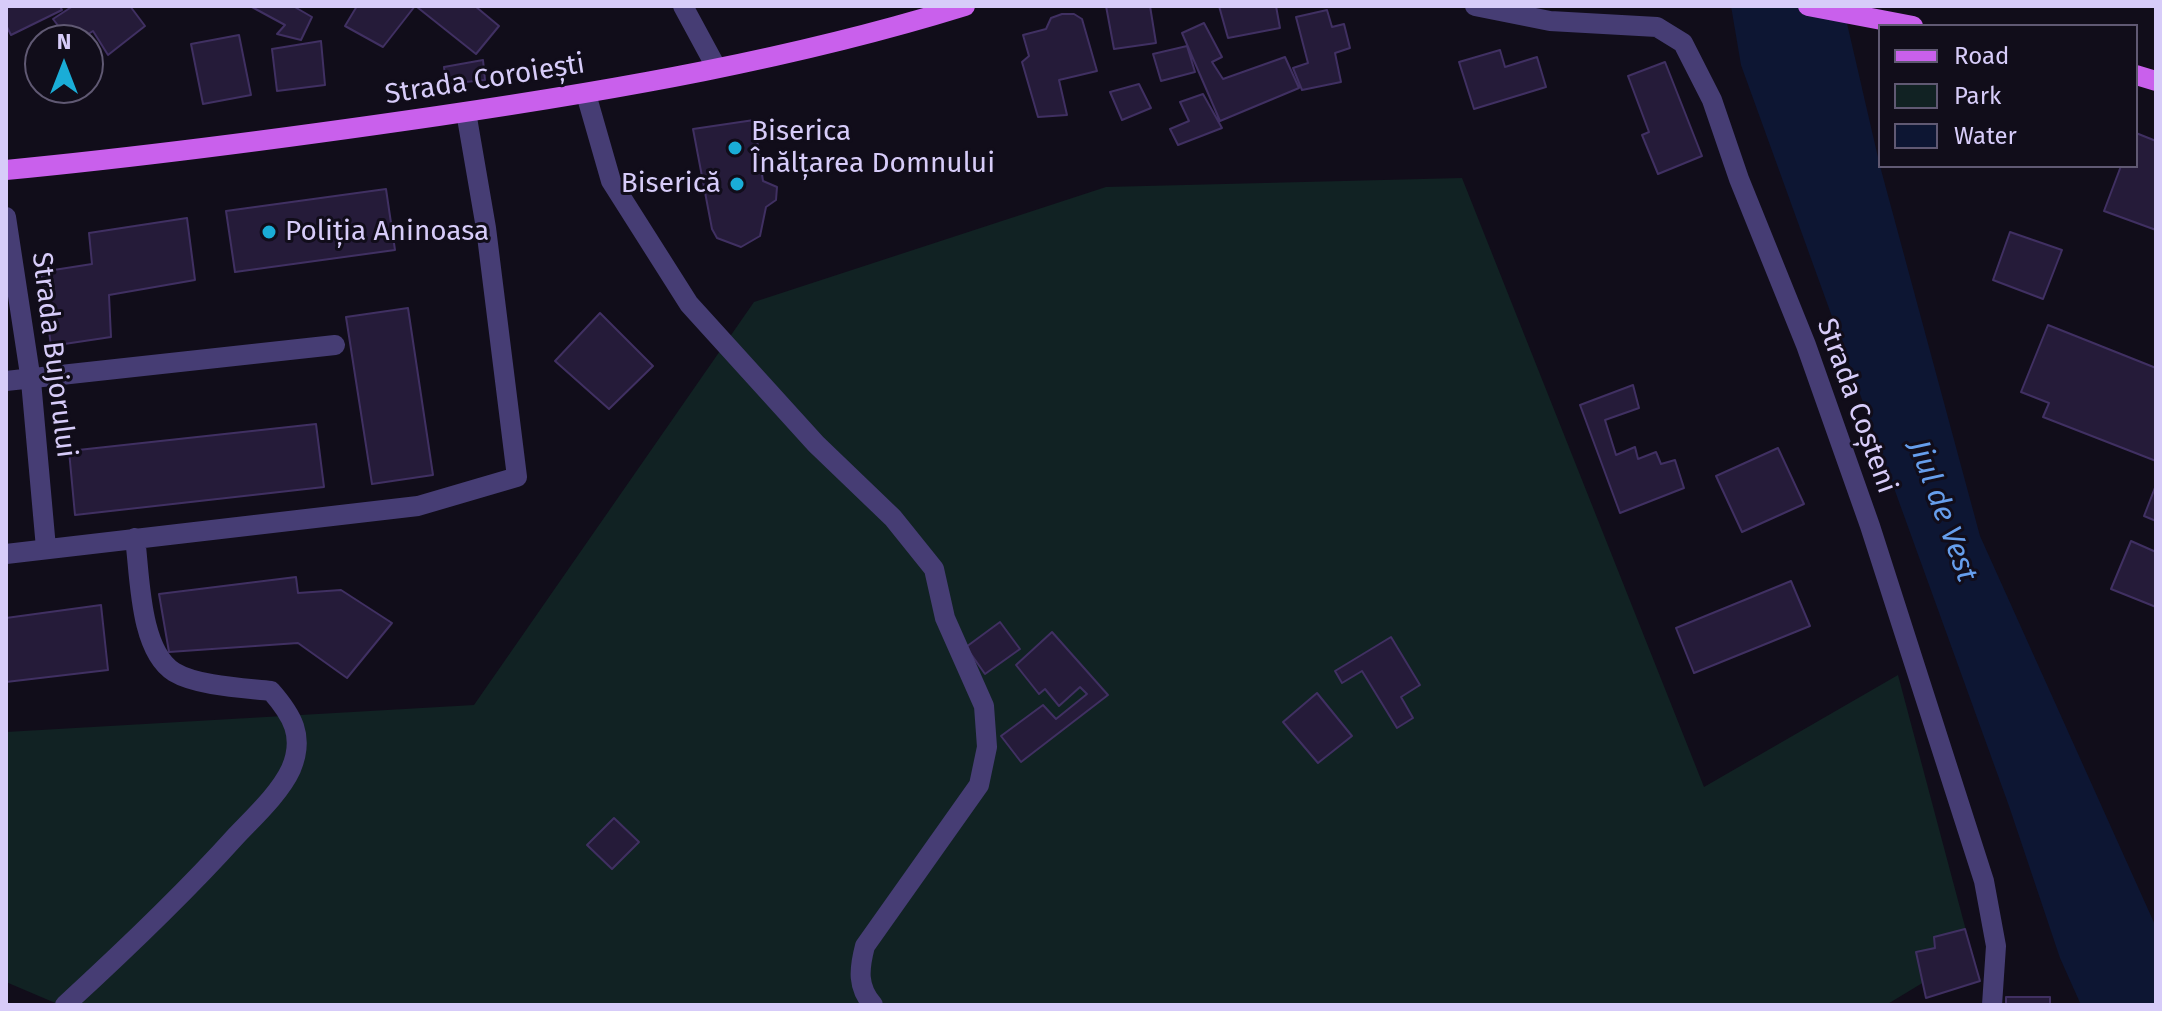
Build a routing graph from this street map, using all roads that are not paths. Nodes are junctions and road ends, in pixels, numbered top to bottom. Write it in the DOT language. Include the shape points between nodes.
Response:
graph roads {
  1 [pos="683,6"];
  2 [pos="965,6"];
  3 [pos="1475,6"];
  4 [pos="1808,6"];
  5 [pos="1902,24"];
  6 [pos="716,67"];
  7 [pos="586,94"];
  8 [pos="466,112"];
  9 [pos="6,170"];
  10 [pos="6,217"];
  11 [pos="335,345"];
  12 [pos="6,381"];
  13 [pos="31,381"];
  14 [pos="135,538"];
  15 [pos="46,548"];
  16 [pos="6,554"];
  17 [pos="65,1005"];
  18 [pos="873,1005"];
  19 [pos="1992,1005"];
  1 -- 6 [label="street"];
  2 -- 6 [label="main road, Strada Coroiești"];
  3 -- 19 [label="street, Strada Coșteni" via="1550,21 1657,27 1683,43 1712,100 1870,526 1984,881 1996,946"];
  4 -- 5 [label="main road"];
  6 -- 7 [label="main road, Strada Coroiești"];
  7 -- 8 [label="main road, Strada Coroiești"];
  7 -- 18 [label="street" via="611,181 689,304 816,444 893,518 934,569 945,618 984,706 987,747 979,785 865,946 859,971"];
  8 -- 9 [label="main road, Strada Coroiești" via="165,154"];
  8 -- 14 [label="street" via="517,477 418,506"];
  10 -- 13 [label="street, Strada Bujorului"];
  11 -- 13 [label="street"];
  12 -- 13 [label="street"];
  13 -- 15 [label="street, Strada Bujorului"];
  14 -- 15 [label="street"];
  14 -- 17 [label="street" via="146,631 166,665 175,673 225,686 271,691 292,715 297,738 291,769 258,812 171,908"];
  15 -- 16 [label="street"];
}
